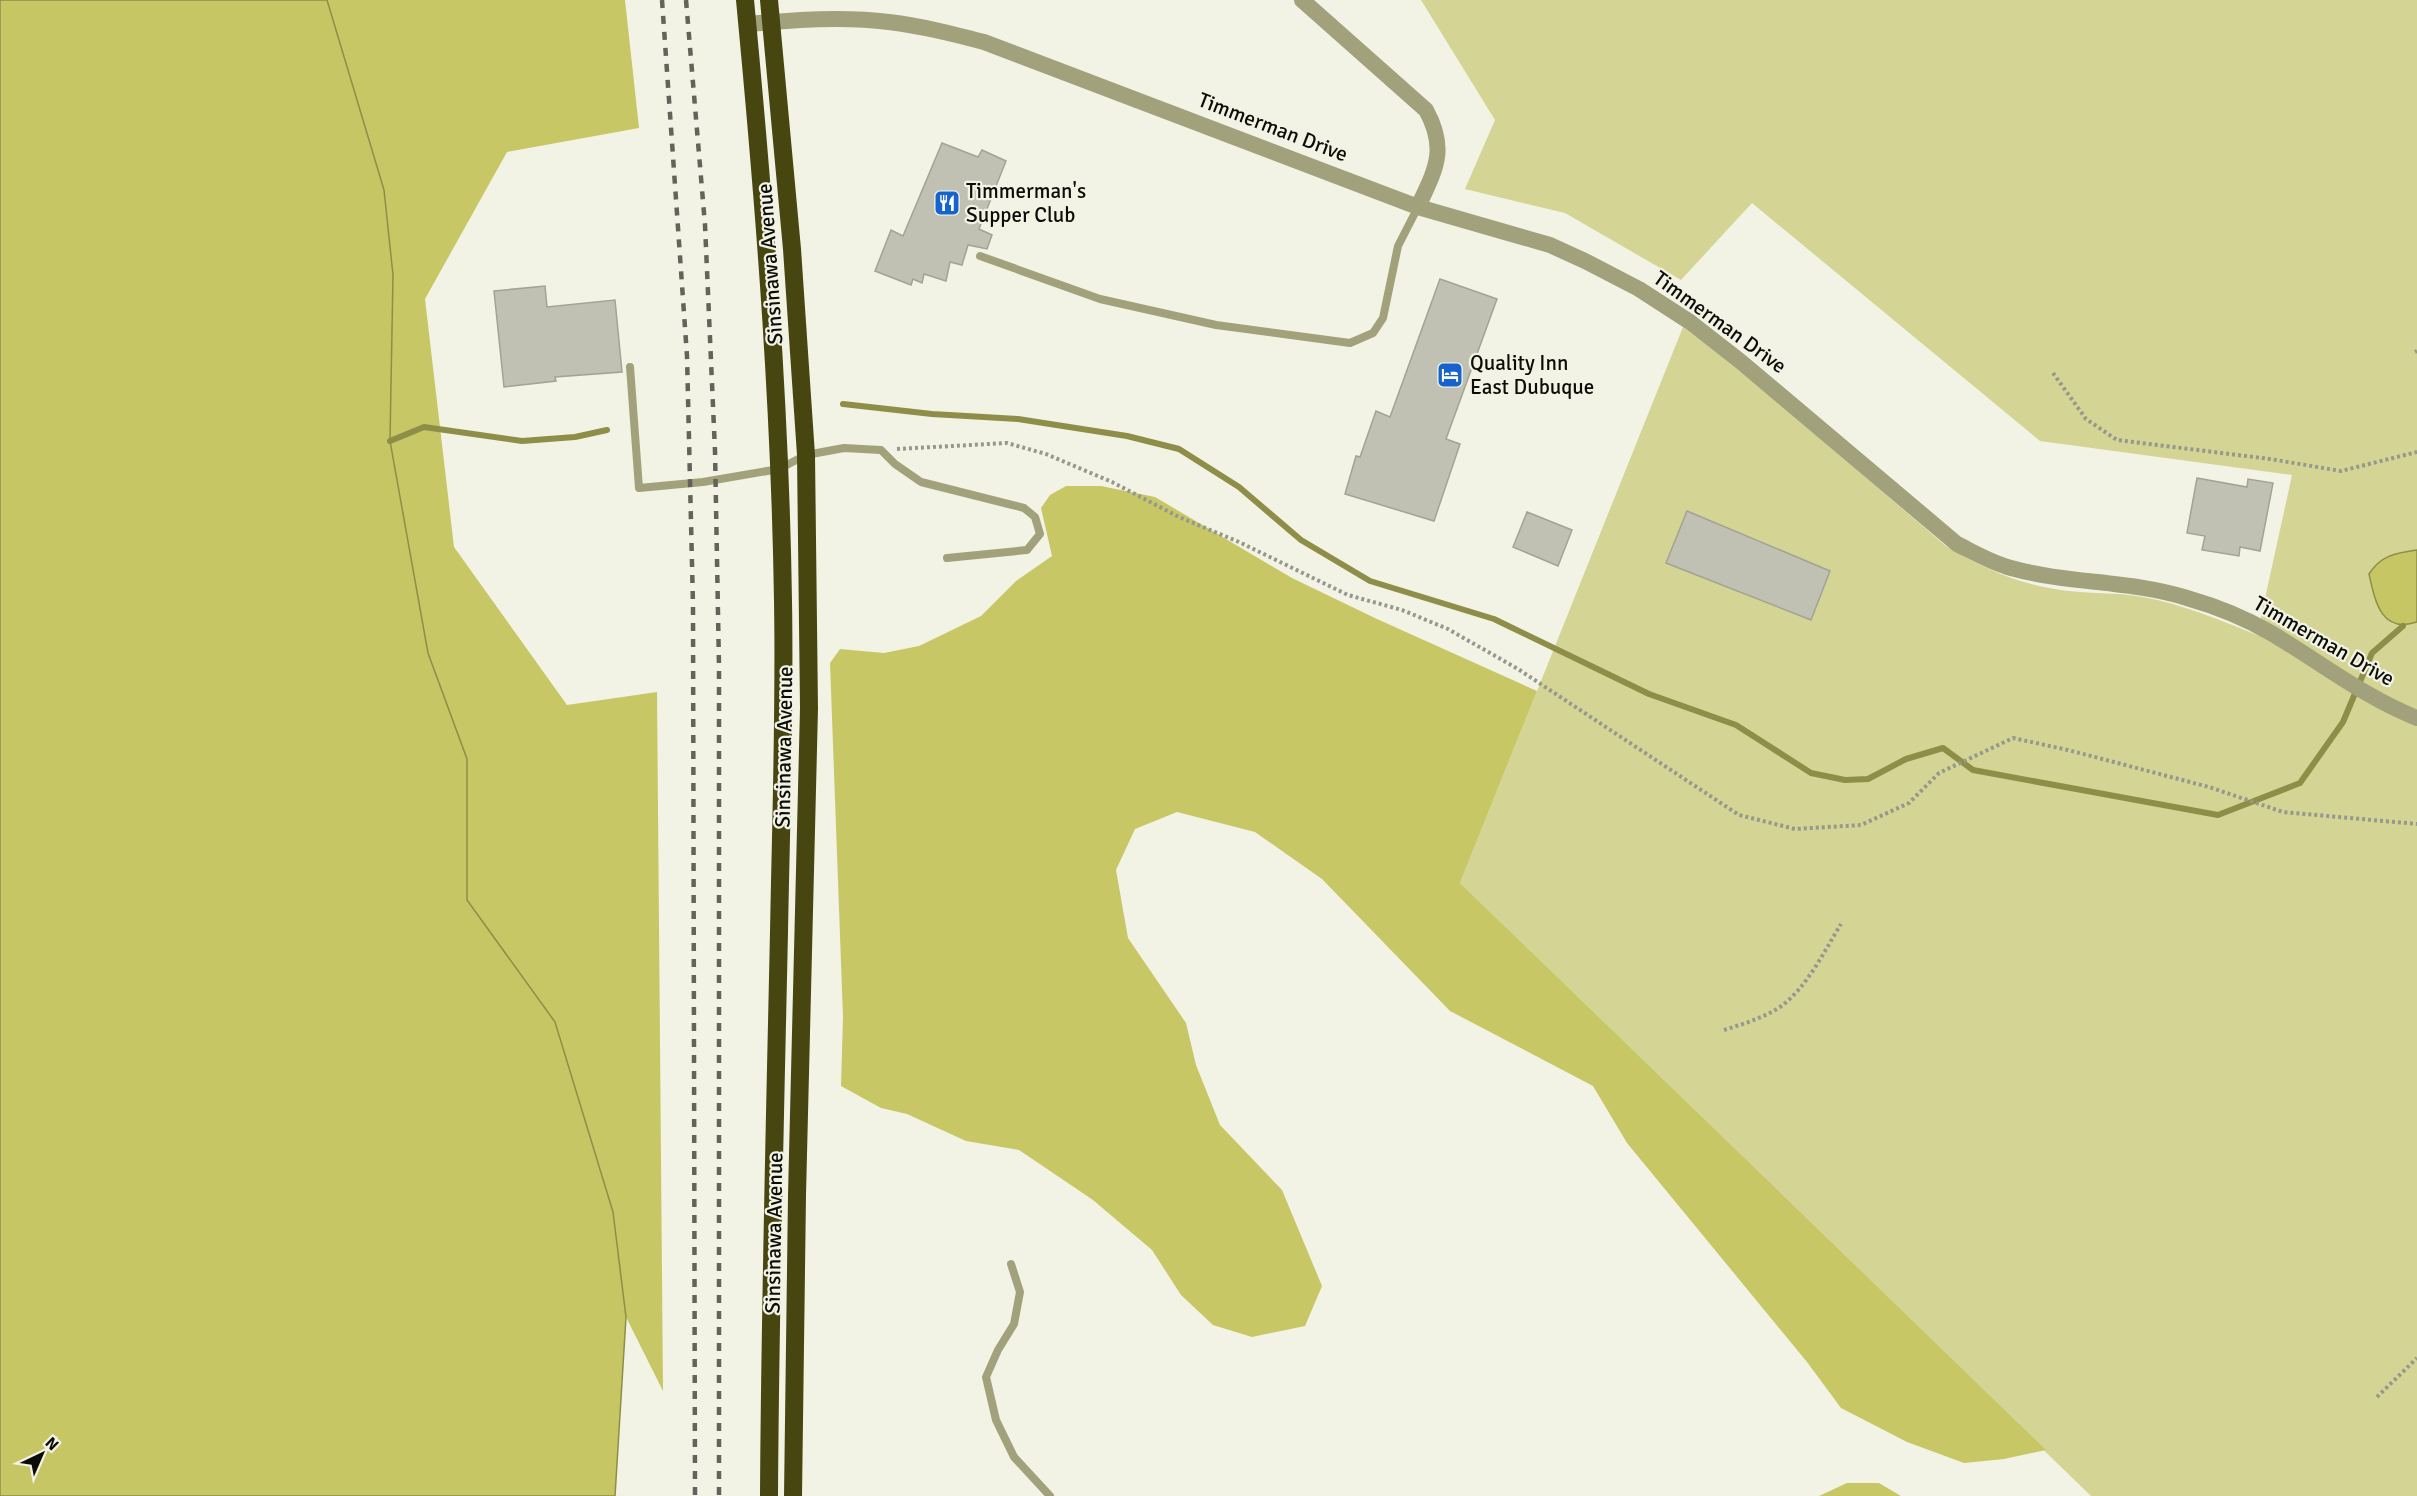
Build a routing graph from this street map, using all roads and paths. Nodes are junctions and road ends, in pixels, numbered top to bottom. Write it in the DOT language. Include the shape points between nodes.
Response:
graph roads {
  1 [pos="745,0"];
  2 [pos="769,0"];
  3 [pos="1302,0"];
  4 [pos="771,22"];
  5 [pos="747,24"];
  6 [pos="1418,207"];
  7 [pos="980,256"];
  8 [pos="630,367"];
  9 [pos="2053,373"];
  10 [pos="881,450"];
  11 [pos="2417,452"];
  12 [pos="806,455"];
  13 [pos="779,469"];
  14 [pos="947,558"];
  15 [pos="2417,718"];
  16 [pos="2417,824"];
  17 [pos="1841,924"];
  18 [pos="1724,1030"];
  19 [pos="1011,1264"];
  20 [pos="2417,1358"];
  21 [pos="2377,1397"];
  22 [pos="769,1496"];
  23 [pos="793,1496"];
  24 [pos="1050,1496"];
  1 -- 5 [label="highway, Sinsinawa Avenue"];
  2 -- 4 [label="highway, Sinsinawa Avenue"];
  3 -- 6 [label="street" via="1426,110 1438,142 1438,160"];
  4 -- 5 [label="street, Timmerman Drive"];
  4 -- 6 [label="street, Timmerman Drive" via="888,22 984,42"];
  4 -- 12 [label="highway, Sinsinawa Avenue"];
  5 -- 13 [label="highway, Sinsinawa Avenue" via="767,249"];
  6 -- 7 [label="lane" via="1398,246 1383,318 1373,333 1350,343 1216,325 1100,299"];
  6 -- 15 [label="street, Timmerman Drive" via="1550,245 1638,289 1690,322 1948,537 1985,559 2011,568 2186,597 2269,632 2358,690"];
  8 -- 13 [label="lane" via="639,488 704,483"];
  9 -- 11 [label="path" via="2086,419 2117,441 2341,471"];
  10 -- 12 [label="lane" via="844,448"];
  10 -- 14 [label="lane" via="921,482 1024,508 1035,517 1040,534 1027,550"];
  10 -- 16 [label="path" via="1007,443 1046,454 1348,595 1402,610 1448,629 1538,682 1739,815 1795,829 1861,825 1909,803 1939,773 2013,738 2209,787 2283,812"];
  12 -- 13 [label="lane"];
  12 -- 23 [label="highway, Sinsinawa Avenue" via="809,708 796,1195"];
  13 -- 22 [label="highway, Sinsinawa Avenue" via="784,710"];
  17 -- 18 [label="path" via="1808,977 1781,1006"];
  19 -- 24 [label="lane" via="1020,1292 1014,1324 986,1377 996,1420 1014,1457"];
  20 -- 21 [label="path"];
}
